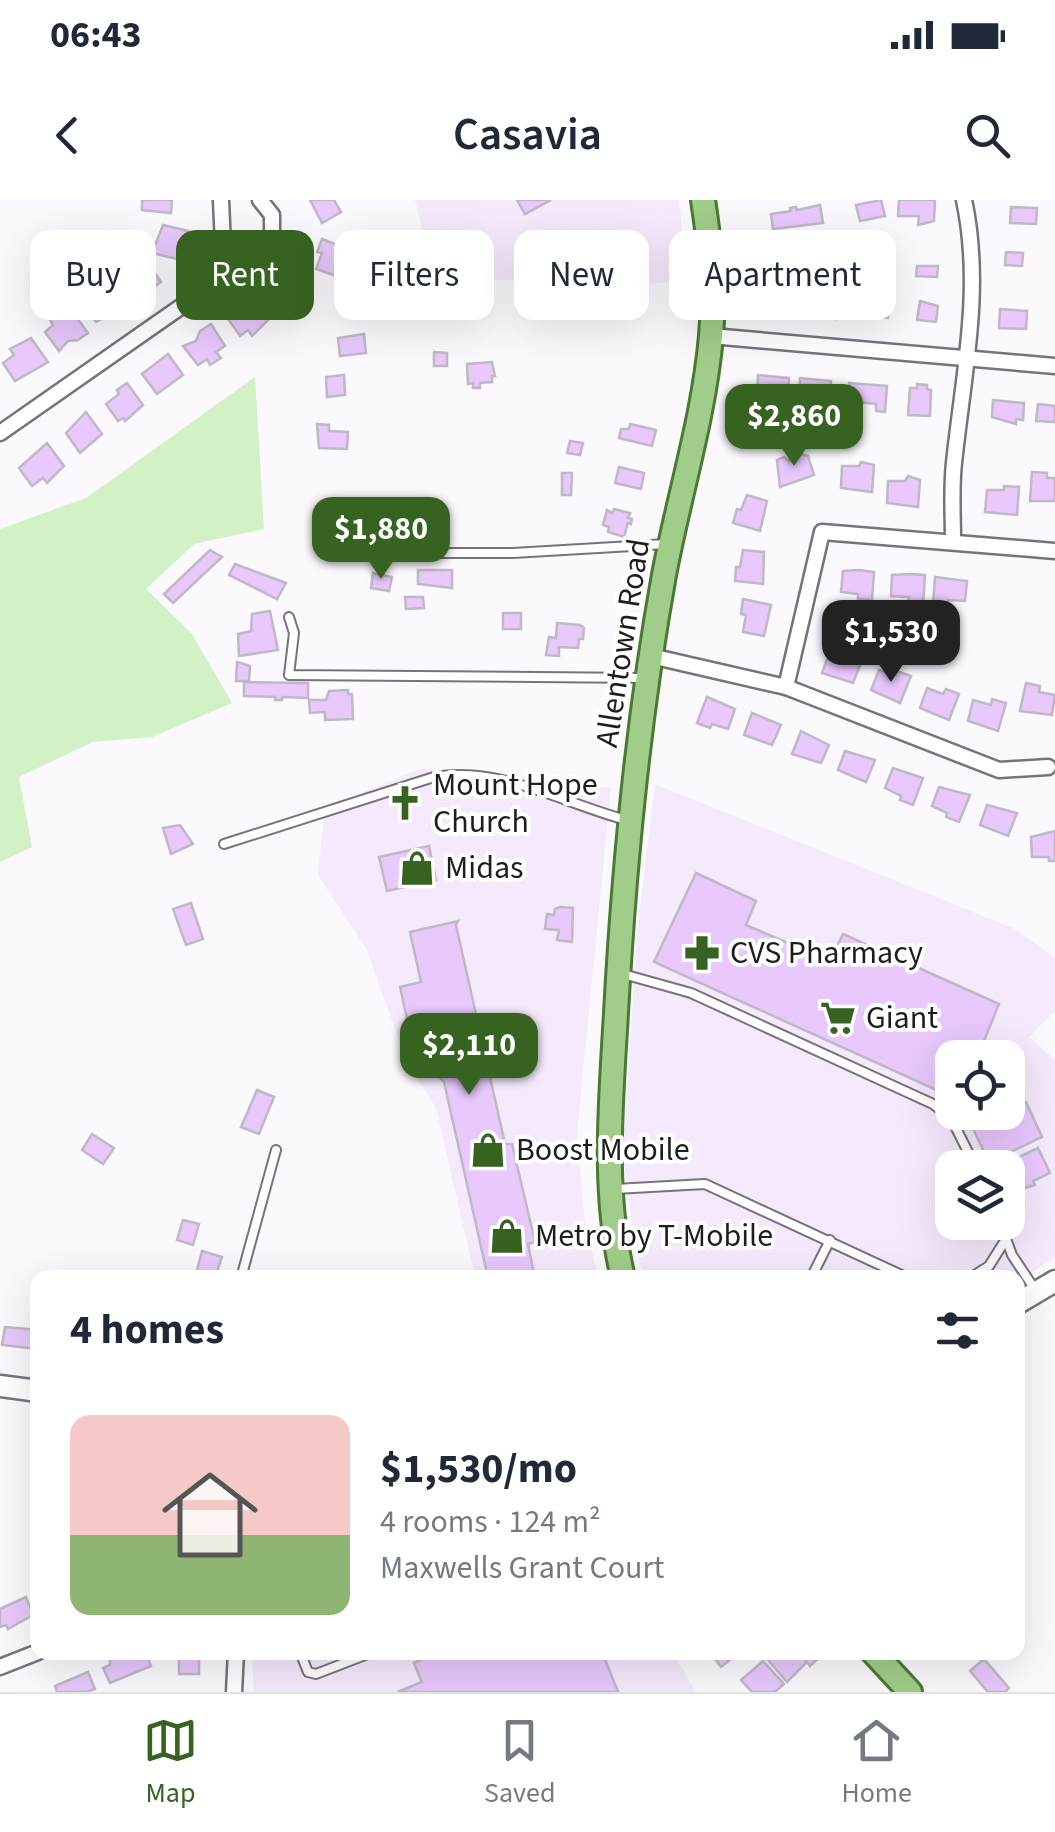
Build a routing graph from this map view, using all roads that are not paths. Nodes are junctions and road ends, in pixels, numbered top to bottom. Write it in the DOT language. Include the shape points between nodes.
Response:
graph roads {
  1 [pos="221,200"];
  2 [pos="260,200"];
  3 [pos="964,200"];
  4 [pos="709,201"];
  5 [pos="222,230"];
  6 [pos="272,230"];
  7 [pos="176,310"];
  8 [pos="711,336"];
  9 [pos="967,358"];
  10 [pos="1055,366"];
  11 [pos="0,432"];
  12 [pos="953,541"];
  13 [pos="670,544"];
  14 [pos="1055,551"];
  15 [pos="409,553"];
  16 [pos="289,616"];
  17 [pos="650,667"];
  18 [pos="786,687"];
  19 [pos="1048,767"];
  20 [pos="630,821"];
  21 [pos="224,844"];
  22 [pos="618,973"];
  23 [pos="276,1150"];
  24 [pos="967,1150"];
  25 [pos="610,1189"];
  26 [pos="830,1240"];
  27 [pos="1005,1240"];
  28 [pos="1007,1240"];
  29 [pos="243,1270"];
  30 [pos="622,1270"];
  31 [pos="815,1270"];
  32 [pos="892,1270"];
  33 [pos="983,1270"];
  34 [pos="1046,1287"];
  35 [pos="0,1386"];
  36 [pos="30,1390"];
  37 [pos="30,1655"];
  38 [pos="236,1660"];
  39 [pos="303,1660"];
  40 [pos="353,1660"];
  41 [pos="880,1660"];
  42 [pos="0,1667"];
  43 [pos="234,1692"];
  44 [pos="910,1692"];
  1 -- 5 [label="street"];
  2 -- 6 [label="street" via="272,215"];
  3 -- 9 [label="street" via="972,250"];
  4 -- 8 [label="main road, Allentown Road"];
  7 -- 11 [label="street"];
  8 -- 9 [label="street"];
  8 -- 13 [label="main road, Allentown Road"];
  9 -- 10 [label="street"];
  9 -- 12 [label="street"];
  12 -- 14 [label="street"];
  12 -- 18 [label="street" via="822,532"];
  13 -- 15 [label="lane"];
  13 -- 17 [label="main road, Allentown Road"];
  16 -- 17 [label="lane" via="289,675"];
  17 -- 18 [label="street"];
  17 -- 20 [label="main road, Allentown Road"];
  18 -- 19 [label="street" via="999,770"];
  20 -- 21 [label="lane" via="517,784 454,774"];
  20 -- 22 [label="main road, Allentown Road"];
  22 -- 24 [label="lane" via="691,993 933,1104 950,1118"];
  22 -- 25 [label="main road, Allentown Road"];
  23 -- 29 [label="lane"];
  25 -- 26 [label="lane" via="705,1184"];
  25 -- 30 [label="main road, Allentown Road"];
  26 -- 31 [label="lane"];
  26 -- 32 [label="lane"];
  27 -- 33 [label="lane"];
  28 -- 34 [label="lane"];
  35 -- 36 [label="main road"];
  37 -- 42 [label="street"];
  38 -- 43 [label="street"];
  39 -- 40 [label="lane" via="316,1674"];
  41 -- 44 [label="main road"];
}
